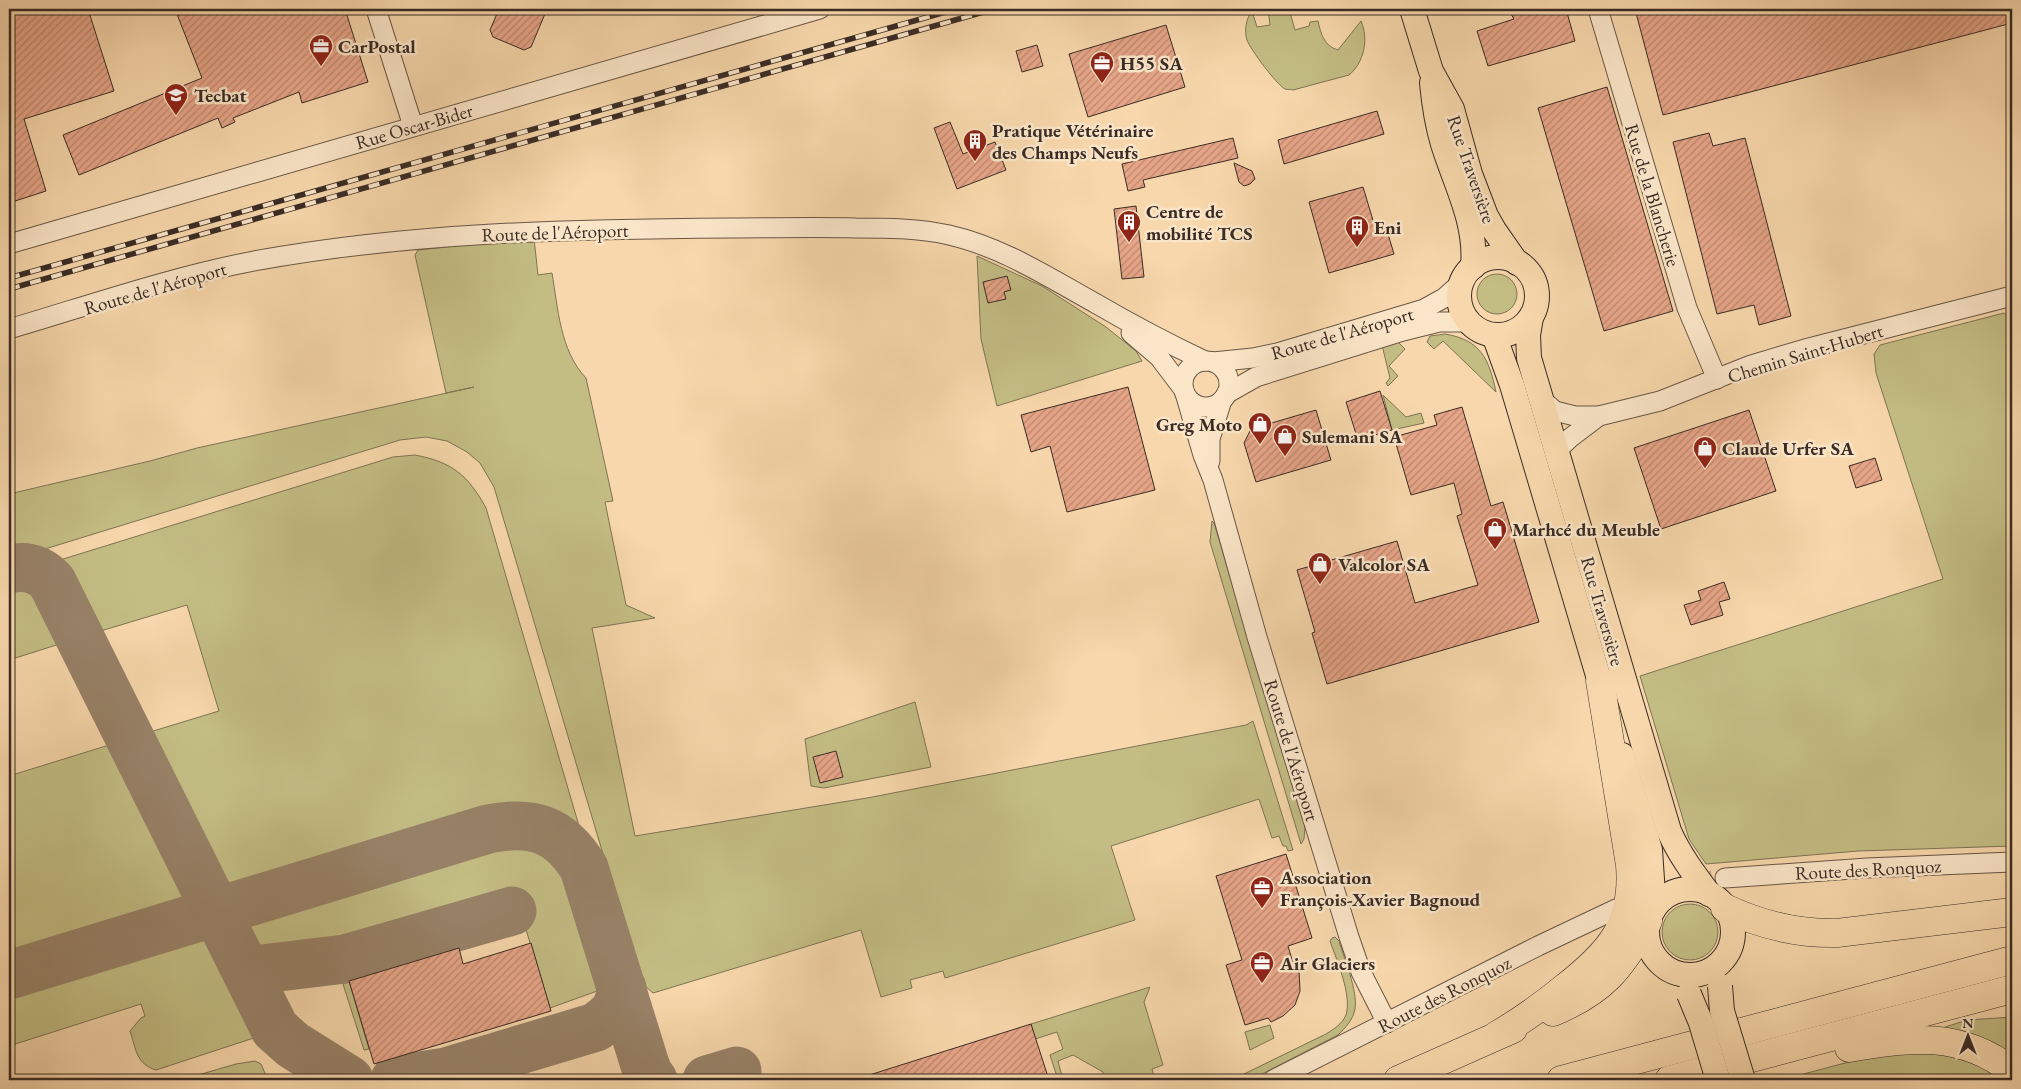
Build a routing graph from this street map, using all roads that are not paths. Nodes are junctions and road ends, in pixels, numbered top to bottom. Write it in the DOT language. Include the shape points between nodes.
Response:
graph roads {
  1 [pos="376,9"];
  2 [pos="820,9"];
  3 [pos="1412,9"];
  4 [pos="1598,9"];
  5 [pos="1431,71"];
  6 [pos="413,126"];
  7 [pos="9,244"];
  8 [pos="1517,263"];
  9 [pos="1467,274"];
  10 [pos="2012,296"];
  11 [pos="1095,304"];
  12 [pos="1531,317"];
  13 [pos="1470,322"];
  14 [pos="9,329"];
  15 [pos="1494,335"];
  16 [pos="1209,361"];
  17 [pos="1717,379"];
  18 [pos="1184,392"];
  19 [pos="1224,397"];
  20 [pos="1541,399"];
  21 [pos="1599,416"];
  22 [pos="1556,451"];
  23 [pos="1210,472"];
  24 [pos="1600,681"];
  25 [pos="2012,862"];
  26 [pos="1720,893"];
  27 [pos="1616,910"];
  28 [pos="2012,912"];
  29 [pos="1651,915"];
  30 [pos="1725,956"];
  31 [pos="2012,960"];
  32 [pos="1671,970"];
  33 [pos="2012,990"];
  34 [pos="1387,1023"];
  35 [pos="1497,1036"];
  36 [pos="2012,1071"];
  37 [pos="1273,1080"];
  38 [pos="1398,1080"];
  39 [pos="1561,1080"];
  40 [pos="1669,1080"];
  41 [pos="1683,1080"];
  42 [pos="1718,1080"];
  43 [pos="1743,1080"];
  1 -- 6 [label="street"];
  2 -- 6 [label="street, Rue Oscar-Bider"];
  3 -- 5 [label="main road, Rue Traversière"];
  4 -- 17 [label="street, Rue de la Blancherie" via="1687,308"];
  5 -- 8 [label="main road, Rue Traversière" via="1452,109 1470,174 1486,216"];
  5 -- 9 [label="main road, Rue Traversière" via="1437,121 1471,225 1474,250"];
  6 -- 7 [label="street, Rue Oscar-Bider"];
  8 -- 9 [label="main road" via="1493,258"];
  8 -- 12 [label="main road" via="1535,285 1536,298"];
  9 -- 13 [label="main road" via="1459,292 1462,312"];
  9 -- 16 [label="street, Route de l'Aéroport" via="1444,298 1424,309 1277,353"];
  10 -- 17 [label="street, Chemin Saint-Hubert" via="1805,349"];
  11 -- 14 [label="street, Route de l'Aéroport" via="1032,268 978,243 910,228 540,231 394,241 252,261"];
  11 -- 16 [label="street, Route de l'Aéroport" via="1168,344"];
  11 -- 18 [label="street, Route de l'Aéroport" via="1159,357"];
  12 -- 15 [label="main road" via="1515,331"];
  12 -- 20 [label="main road, Rue Traversière" via="1529,358"];
  13 -- 15 [label="main road" via="1479,330"];
  13 -- 19 [label="street, Route de l'Aéroport" via="1439,322 1403,331 1266,374 1238,386"];
  15 -- 24 [label="main road, Rue Traversière" via="1512,385"];
  16 -- 18 [label="street" via="1198,362 1187,370 1182,383"];
  16 -- 19 [label="street" via="1224,369 1227,375 1229,381"];
  17 -- 21 [label="street, Chemin Saint-Hubert" via="1660,401"];
  18 -- 19 [label="street" via="1194,404 1201,406 1209,406"];
  18 -- 23 [label="street, Route de l'Aéroport"];
  19 -- 23 [label="street, Route de l'Aéroport" via="1210,440"];
  20 -- 21 [label="street, Chemin Saint-Hubert" via="1555,411 1576,416"];
  20 -- 22 [label="main road, Rue Traversière"];
  21 -- 22 [label="street, Chemin Saint-Hubert"];
  22 -- 26 [label="main road, Rue Traversière" via="1669,831 1676,847"];
  23 -- 34 [label="street, Route de l'Aéroport" via="1254,628 1349,937 1361,972"];
  24 -- 29 [label="main road, Rue Traversière" via="1650,850"];
  24 -- 35 [label="highway" via="1630,865 1631,886 1626,913 1612,943 1597,961"];
  25 -- 26 [label="street, Route des Ronquoz" via="1867,868"];
  26 -- 28 [label="highway" via="1758,922 1815,934"];
  26 -- 29 [label="main road" via="1698,890 1674,892 1666,896"];
  26 -- 30 [label="main road, Rue Traversière" via="1730,916 1732,936"];
  27 -- 34 [label="street, Route des Ronquoz"];
  29 -- 32 [label="main road, Rue Traversière" via="1647,940 1650,949 1662,965"];
  29 -- 35 [label="highway" via="1617,970 1592,992"];
  30 -- 32 [label="main road" via="1711,970 1700,974 1680,974"];
  30 -- 43 [label="main road, Rue Traversière, bridge" via="1720,986 1722,1011"];
  31 -- 39 [label="highway"];
  32 -- 42 [label="main road, Rue Traversière, bridge" via="1689,994"];
  33 -- 40 [label="highway"];
  34 -- 37 [label="street, Route des Ronquoz"];
  35 -- 38 [label="highway"];
  36 -- 41 [label="highway" via="1974,1048 1927,1039 1866,1045"];
}
